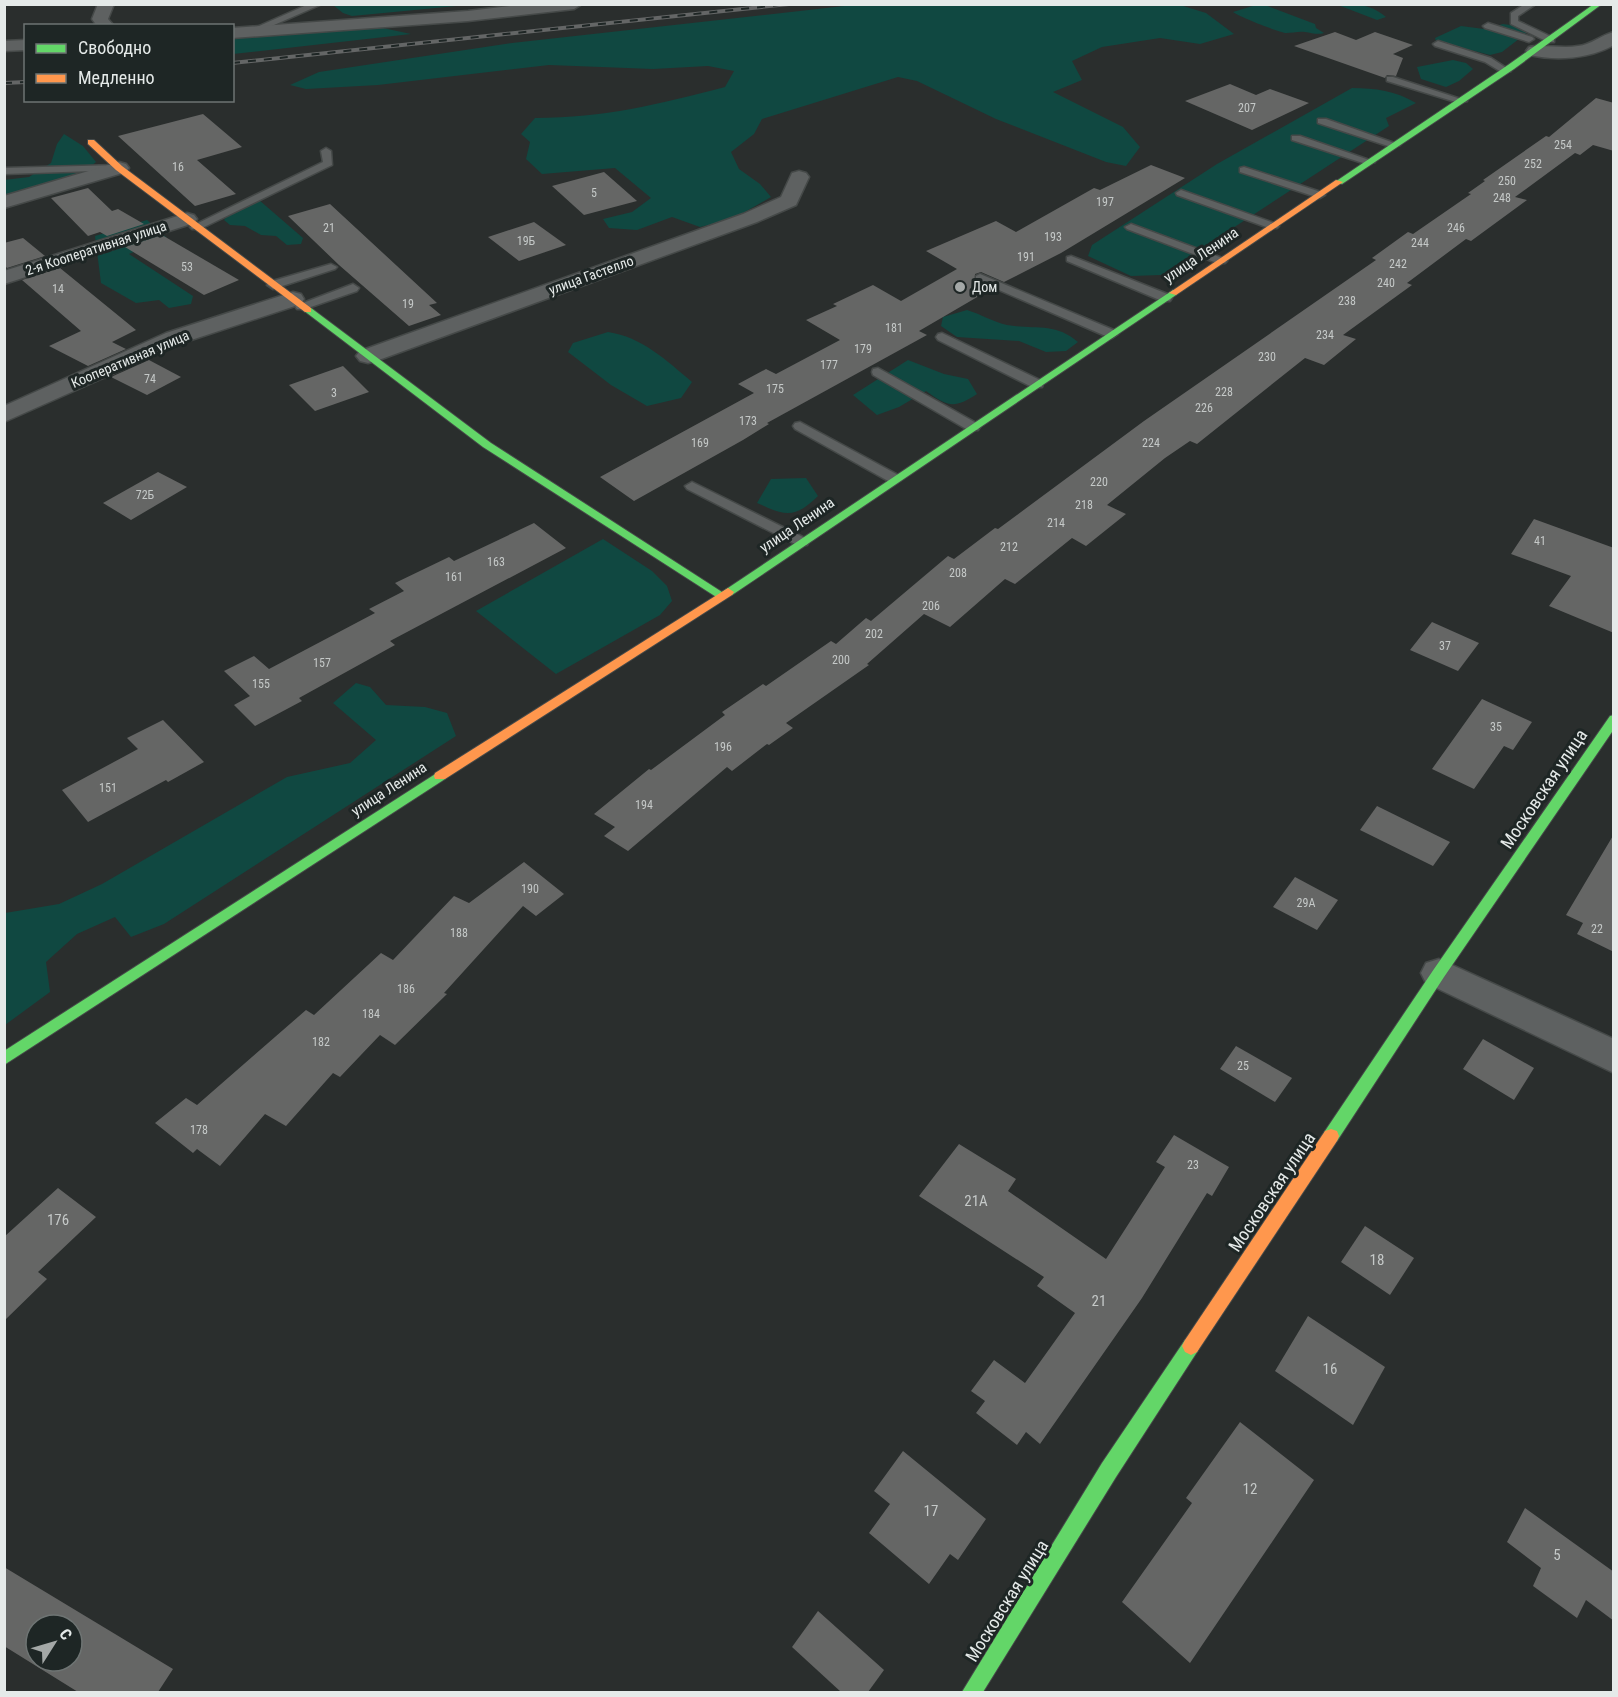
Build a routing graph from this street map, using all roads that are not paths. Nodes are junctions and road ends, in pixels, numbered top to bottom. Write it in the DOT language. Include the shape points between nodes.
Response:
graph roads {
  1 [pos="106,4"];
  2 [pos="318,4"];
  3 [pos="574,4"];
  4 [pos="1532,4"];
  5 [pos="1599,4"];
  6 [pos="104,24"];
  7 [pos="1488,26"];
  8 [pos="239,33"];
  9 [pos="1614,37"];
  10 [pos="1438,44"];
  11 [pos="24,45"];
  12 [pos="1544,45"];
  13 [pos="4,46"];
  14 [pos="1506,71"];
  15 [pos="1390,79"];
  16 [pos="1462,101"];
  17 [pos="1322,121"];
  18 [pos="1296,138"];
  19 [pos="91,142"];
  20 [pos="1395,145"];
  21 [pos="326,151"];
  22 [pos="1370,162"];
  23 [pos="119,168"];
  24 [pos="1244,170"];
  25 [pos="4,171"];
  26 [pos="799,177"];
  27 [pos="1181,193"];
  28 [pos="1320,195"];
  29 [pos="4,202"];
  30 [pos="192,223"];
  31 [pos="1273,226"];
  32 [pos="1131,227"];
  33 [pos="1071,259"];
  34 [pos="1221,261"];
  35 [pos="331,267"];
  36 [pos="4,278"];
  37 [pos="980,278"];
  38 [pos="273,285"];
  39 [pos="353,288"];
  40 [pos="1166,298"];
  41 [pos="297,303"];
  42 [pos="1112,334"];
  43 [pos="942,337"];
  44 [pos="369,356"];
  45 [pos="878,372"];
  46 [pos="1037,384"];
  47 [pos="4,416"];
  48 [pos="800,426"];
  49 [pos="973,427"];
  50 [pos="895,479"];
  51 [pos="692,486"];
  52 [pos="802,542"];
  53 [pos="722,596"];
  54 [pos="1614,719"];
  55 [pos="1439,973"];
  56 [pos="1614,1057"];
  57 [pos="4,1059"];
  58 [pos="972,1692"];
  1 -- 6 [label="street" via="100,19"];
  2 -- 8 [label="lane"];
  3 -- 8 [label="street"];
  4 -- 12 [label="lane" via="1514,15 1515,22"];
  5 -- 12 [label="main road, улица Ленина"];
  7 -- 12 [label="lane"];
  9 -- 12 [label="street" via="1592,49 1555,53"];
  10 -- 14 [label="lane" via="1488,60"];
  11 -- 13 [label="street"];
  12 -- 14 [label="main road, улица Ленина"];
  14 -- 16 [label="main road, улица Ленина"];
  15 -- 16 [label="lane"];
  16 -- 20 [label="main road, улица Ленина"];
  17 -- 20 [label="lane"];
  18 -- 22 [label="lane"];
  19 -- 23 [label="main road"];
  20 -- 22 [label="main road, улица Ленина"];
  21 -- 30 [label="lane" via="328,163"];
  22 -- 28 [label="main road, улица Ленина"];
  23 -- 25 [label="lane"];
  23 -- 29 [label="street"];
  23 -- 30 [label="main road"];
  24 -- 28 [label="lane"];
  26 -- 44 [label="street, улица Гастелло" via="789,201 750,218"];
  27 -- 31 [label="lane"];
  28 -- 31 [label="main road, улица Ленина"];
  30 -- 36 [label="street, 2-я Кооперативная улица"];
  30 -- 38 [label="main road"];
  31 -- 34 [label="main road, улица Ленина"];
  32 -- 34 [label="lane"];
  33 -- 40 [label="lane"];
  34 -- 40 [label="main road, улица Ленина"];
  35 -- 38 [label="lane"];
  37 -- 42 [label="lane"];
  38 -- 41 [label="main road"];
  39 -- 41 [label="lane"];
  40 -- 42 [label="main road, улица Ленина"];
  41 -- 44 [label="main road"];
  41 -- 47 [label="street, Кооперативная улица" via="174,338"];
  42 -- 46 [label="main road, улица Ленина"];
  43 -- 46 [label="lane"];
  44 -- 53 [label="main road" via="487,445"];
  45 -- 49 [label="lane"];
  46 -- 49 [label="main road, улица Ленина"];
  48 -- 50 [label="lane"];
  49 -- 50 [label="main road, улица Ленина"];
  50 -- 52 [label="main road, улица Ленина"];
  51 -- 52 [label="lane"];
  52 -- 53 [label="main road, улица Ленина"];
  53 -- 57 [label="main road, улица Ленина"];
  54 -- 55 [label="main road, Московская улица"];
  55 -- 56 [label="street"];
  55 -- 58 [label="main road, Московская улица" via="1109,1470"];
}
